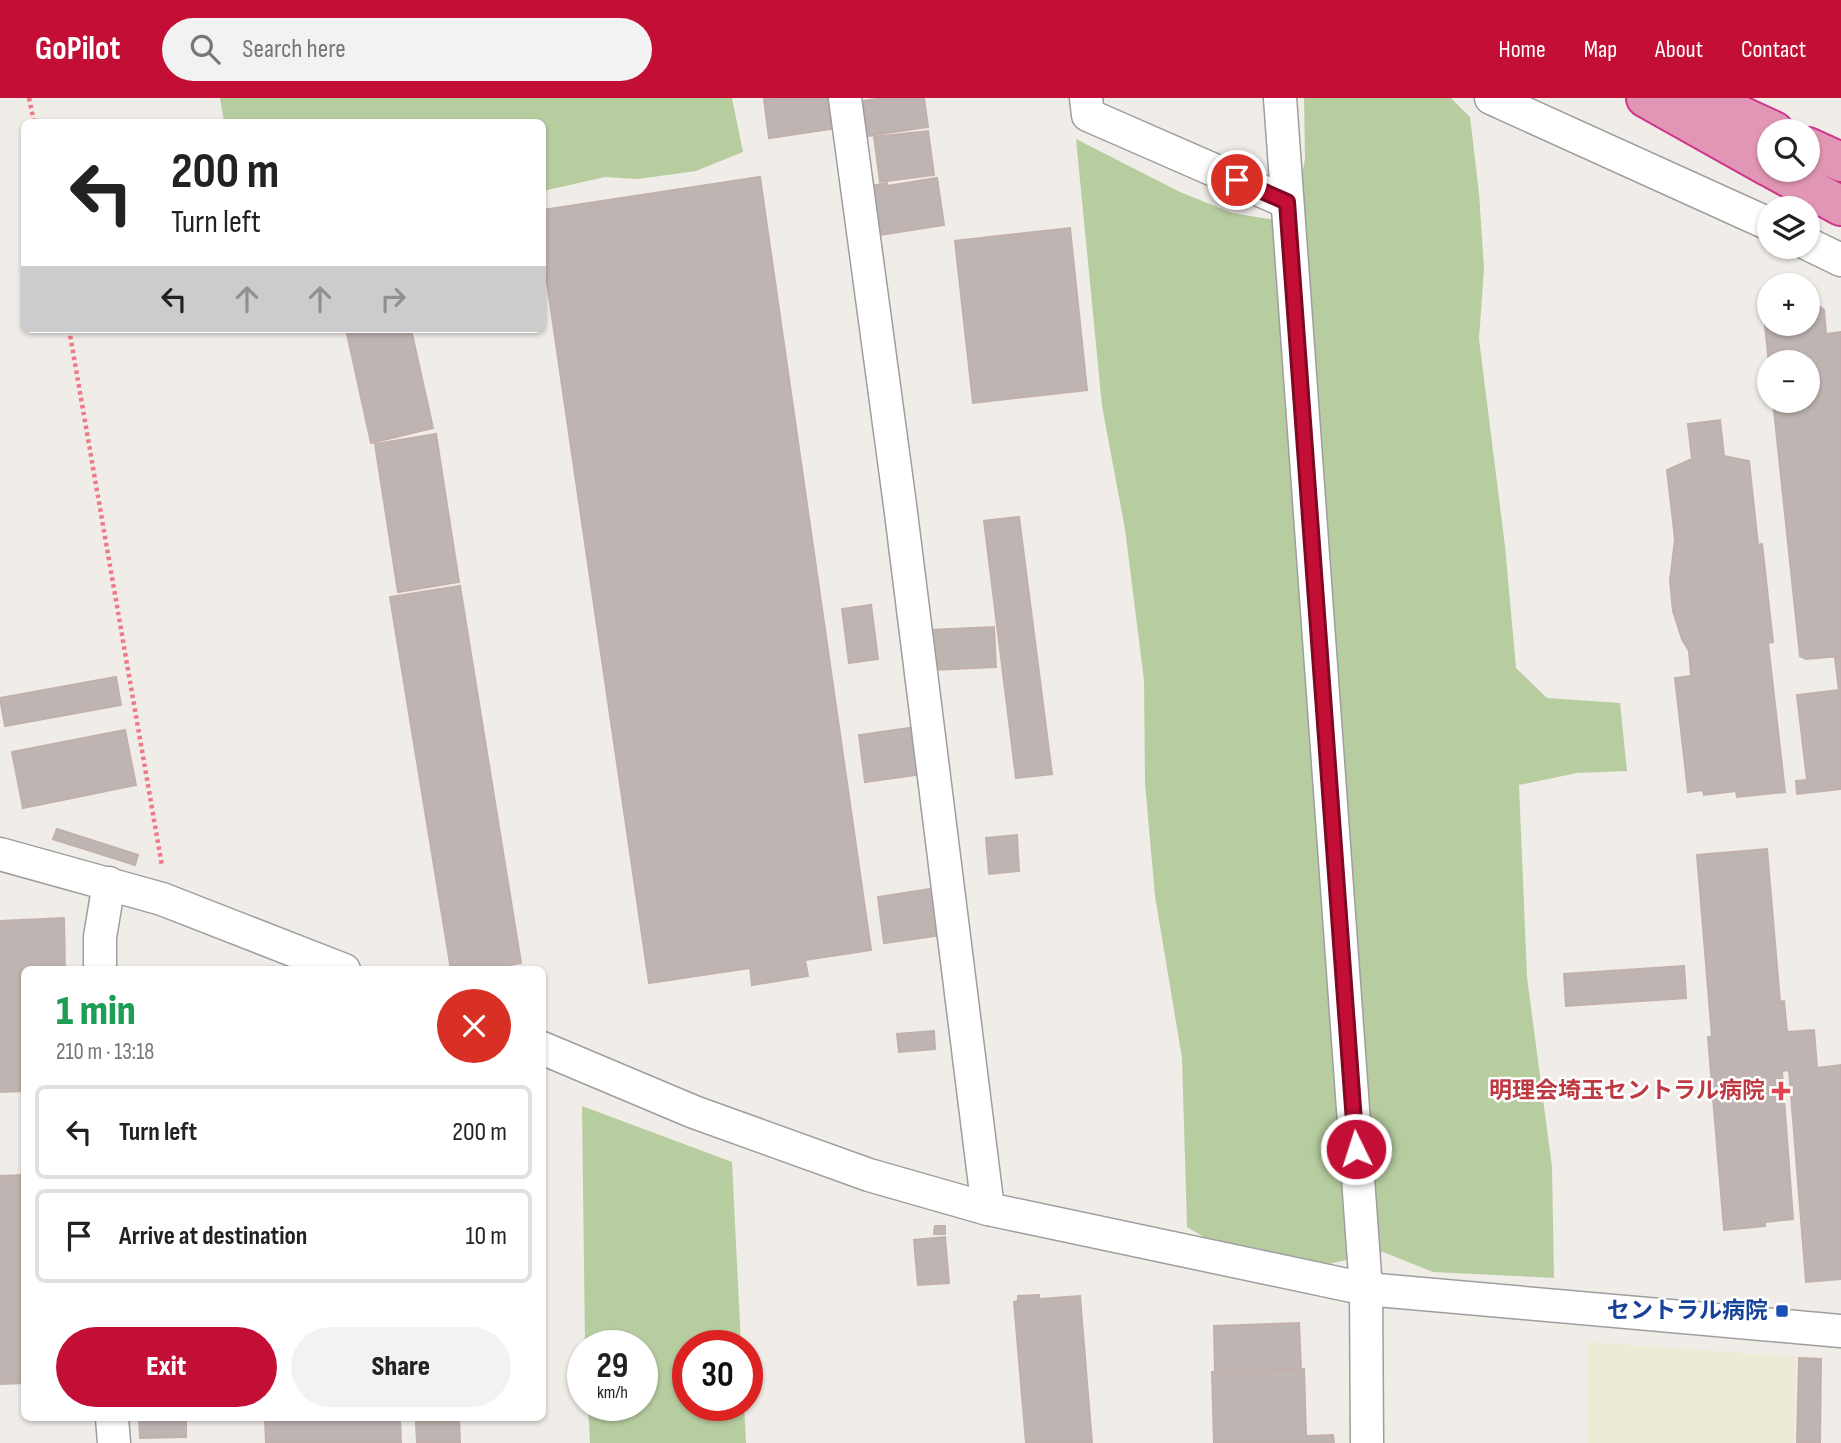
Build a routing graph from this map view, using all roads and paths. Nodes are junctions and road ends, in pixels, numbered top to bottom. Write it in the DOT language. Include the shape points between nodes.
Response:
graph roads {
  1 [pos="29,98"];
  2 [pos="845,98"];
  3 [pos="1086,98"];
  4 [pos="1280,98"];
  5 [pos="1491,98"];
  6 [pos="1646,98"];
  7 [pos="1702,98"];
  8 [pos="33,119"];
  9 [pos="1757,123"];
  10 [pos="1820,152"];
  11 [pos="1757,160"];
  12 [pos="1841,162"];
  13 [pos="1797,182"];
  14 [pos="1287,202"];
  15 [pos="1841,206"];
  16 [pos="1757,219"];
  17 [pos="1820,250"];
  18 [pos="1841,260"];
  19 [pos="70,333"];
  20 [pos="0,853"];
  21 [pos="108,883"];
  22 [pos="162,899"];
  23 [pos="100,966"];
  24 [pos="334,966"];
  25 [pos="546,1050"];
  26 [pos="988,1209"];
  27 [pos="1366,1289"];
  28 [pos="1841,1332"];
  29 [pos="113,1421"];
  30 [pos="114,1443"];
  31 [pos="1367,1443"];
  1 -- 8 [label="path"];
  2 -- 26 [label="street"];
  3 -- 14 [label="street" via="1088,115"];
  4 -- 14 [label="street"];
  5 -- 16 [label="street"];
  6 -- 11 [label="highway"];
  7 -- 9 [label="highway"];
  10 -- 12 [label="highway"];
  13 -- 15 [label="highway"];
  14 -- 27 [label="street"];
  17 -- 18 [label="street"];
  19 -- 22 [label="path" via="165,883"];
  20 -- 21 [label="street"];
  21 -- 22 [label="street"];
  21 -- 23 [label="street"];
  22 -- 24 [label="street"];
  25 -- 26 [label="street" via="694,1112 869,1175"];
  26 -- 27 [label="street"];
  27 -- 28 [label="street"];
  27 -- 31 [label="street"];
  29 -- 30 [label="street"];
}
